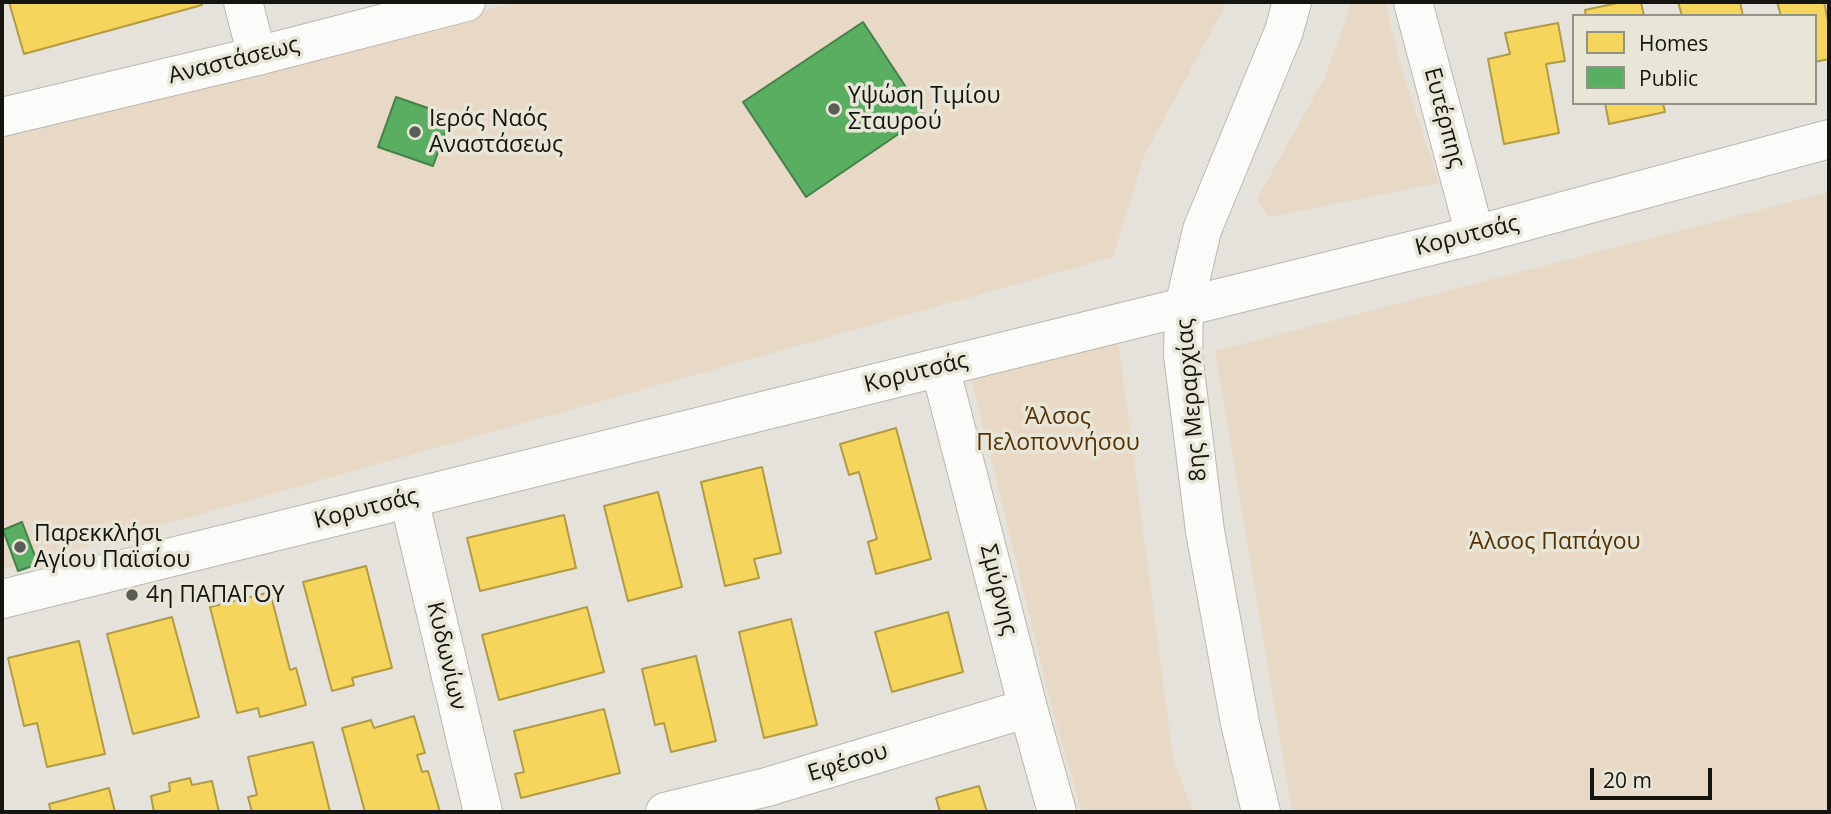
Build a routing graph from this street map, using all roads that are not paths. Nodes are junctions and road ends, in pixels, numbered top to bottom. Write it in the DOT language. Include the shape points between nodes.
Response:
graph roads {
  1 [pos="243,2"];
  2 [pos="466,2"];
  3 [pos="1292,2"];
  4 [pos="1413,2"];
  5 [pos="257,56"];
  6 [pos="2,117"];
  7 [pos="1829,139"];
  8 [pos="1475,234"];
  9 [pos="1184,307"];
  10 [pos="940,367"];
  11 [pos="408,499"];
  12 [pos="2,599"];
  13 [pos="1028,708"];
  14 [pos="770,800"];
  15 [pos="483,812"];
  16 [pos="665,812"];
  17 [pos="1057,812"];
  18 [pos="1261,812"];
  1 -- 5 [label="street"];
  2 -- 5 [label="street, Αναστάσεως"];
  3 -- 9 [label="street, 8ης Μεραρχίας" via="1202,230"];
  4 -- 8 [label="street, Ευτέρπης"];
  5 -- 6 [label="street, Αναστάσεως"];
  7 -- 8 [label="street, Κορυτσάς"];
  8 -- 9 [label="street, Κορυτσάς"];
  9 -- 10 [label="street, Κορυτσάς"];
  9 -- 18 [label="street, 8ης Μεραρχίας" via="1183,355 1205,531"];
  10 -- 11 [label="street, Κορυτσάς"];
  10 -- 13 [label="street, Σμύρνης"];
  11 -- 12 [label="street, Κορυτσάς"];
  11 -- 15 [label="street, Κυδωνίων"];
  13 -- 14 [label="street, Εφέσου"];
  13 -- 17 [label="street, Σμύρνης"];
  14 -- 16 [label="street, Εφέσου"];
}
